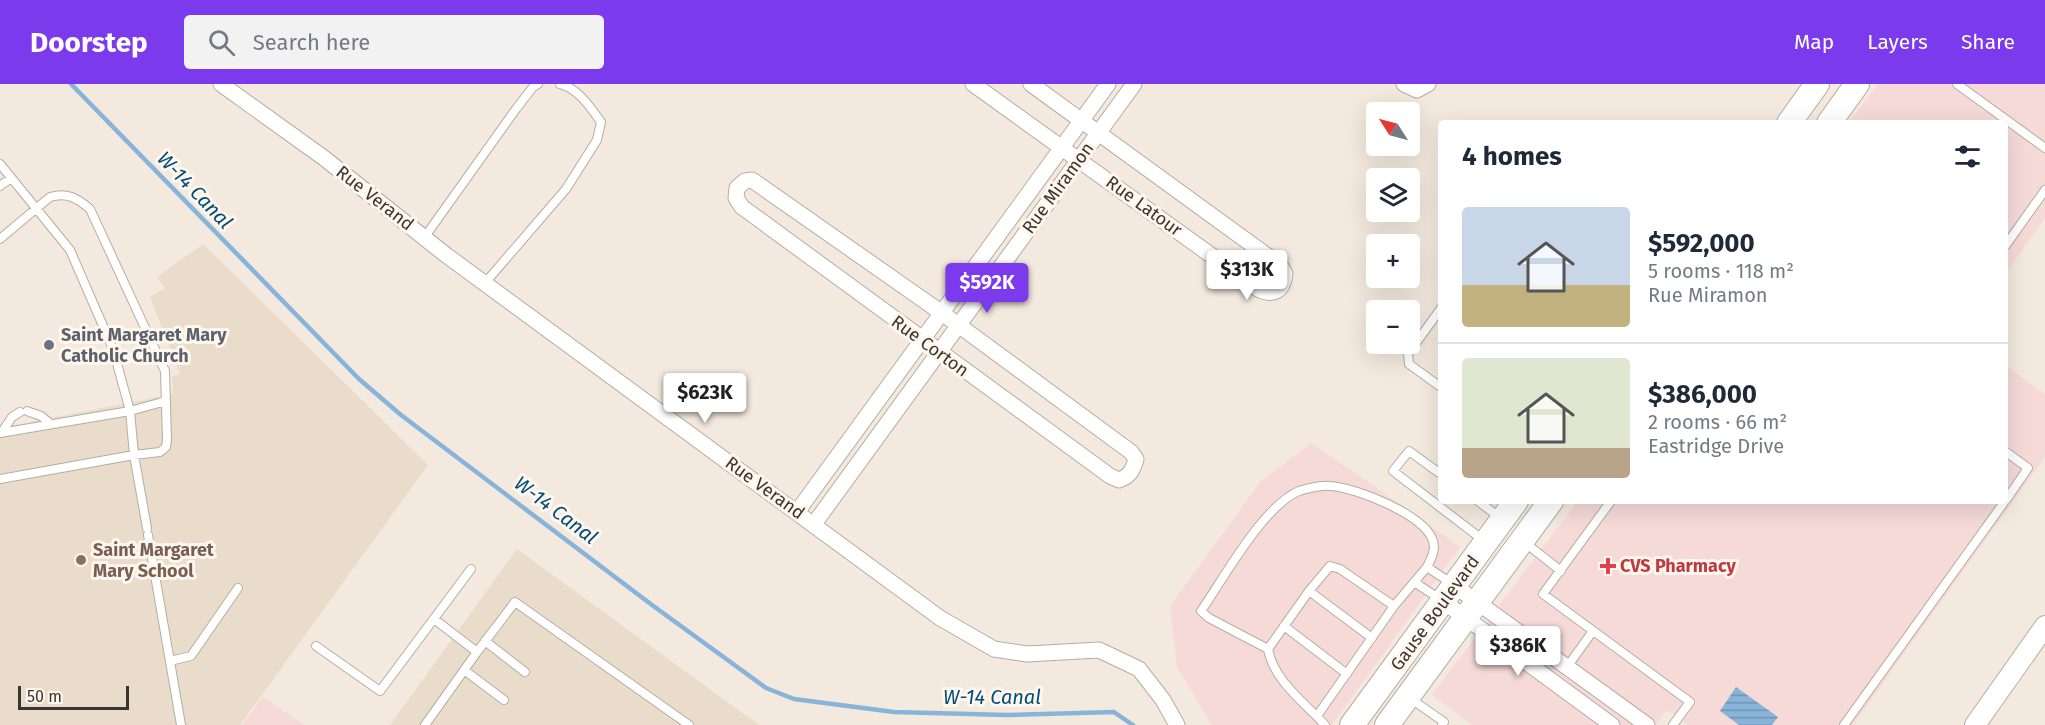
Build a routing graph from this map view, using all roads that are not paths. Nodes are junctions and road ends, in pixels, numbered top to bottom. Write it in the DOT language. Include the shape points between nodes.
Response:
graph roads {
  1 [pos="221,84"];
  2 [pos="538,84"];
  3 [pos="560,84"];
  4 [pos="973,84"];
  5 [pos="1031,84"];
  6 [pos="1108,84"];
  7 [pos="1134,84"];
  8 [pos="1404,84"];
  9 [pos="1428,84"];
  10 [pos="1818,84"];
  11 [pos="1857,84"];
  12 [pos="1957,84"];
  13 [pos="1791,120"];
  14 [pos="1831,120"];
  15 [pos="2006,120"];
  16 [pos="1081,121"];
  17 [pos="2008,121"];
  18 [pos="1098,133"];
  19 [pos="1062,147"];
  20 [pos="2045,148"];
  21 [pos="1079,159"];
  22 [pos="0,164"];
  23 [pos="11,177"];
  24 [pos="0,186"];
  25 [pos="2045,190"];
  26 [pos="38,209"];
  27 [pos="424,238"];
  28 [pos="0,239"];
  29 [pos="2008,242"];
  30 [pos="485,283"];
  31 [pos="942,313"];
  32 [pos="1438,313"];
  33 [pos="958,325"];
  34 [pos="922,340"];
  35 [pos="939,352"];
  36 [pos="1438,385"];
  37 [pos="166,401"];
  38 [pos="130,411"];
  39 [pos="51,424"];
  40 [pos="1,432"];
  41 [pos="2008,453"];
  42 [pos="134,454"];
  43 [pos="1438,472"];
  44 [pos="0,479"];
  45 [pos="2008,496"];
  46 [pos="1489,504"];
  47 [pos="1549,504"];
  48 [pos="1609,504"];
  49 [pos="2002,504"];
  50 [pos="1510,510"];
  51 [pos="797,512"];
  52 [pos="813,524"];
  53 [pos="1522,540"];
  54 [pos="1486,543"];
  55 [pos="1427,567"];
  56 [pos="471,569"];
  57 [pos="1561,571"];
  58 [pos="1413,582"];
  59 [pos="238,588"];
  60 [pos="1309,591"];
  61 [pos="1449,594"];
  62 [pos="1394,606"];
  63 [pos="1471,609"];
  64 [pos="434,619"];
  65 [pos="1284,626"];
  66 [pos="2045,626"];
  67 [pos="1593,631"];
  68 [pos="1372,638"];
  69 [pos="485,641"];
  70 [pos="316,646"];
  71 [pos="1269,649"];
  72 [pos="477,652"];
  73 [pos="170,661"];
  74 [pos="1567,667"];
  75 [pos="464,670"];
  76 [pos="525,672"];
  77 [pos="1347,674"];
  78 [pos="1557,684"];
  79 [pos="1407,696"];
  80 [pos="504,700"];
  81 [pos="1317,716"];
  82 [pos="1390,724"];
  83 [pos="181,725"];
  84 [pos="424,725"];
  85 [pos="689,725"];
  86 [pos="1177,725"];
  87 [pos="1326,725"];
  88 [pos="1352,725"];
  89 [pos="1442,725"];
  90 [pos="1612,725"];
  91 [pos="1647,725"];
  92 [pos="1673,725"];
  93 [pos="1844,725"];
  94 [pos="1975,725"];
  1 -- 27 [label="street, Rue Verand" via="324,158"];
  2 -- 27 [label="lane"];
  3 -- 30 [label="lane" via="586,102 601,122 597,140 566,189"];
  4 -- 19 [label="street, Rue Latour"];
  5 -- 16 [label="street, Rue Latour"];
  6 -- 16 [label="street, Rue Miramon"];
  7 -- 18 [label="street, Rue Miramon"];
  8 -- 9 [label="street" via="1417,90"];
  10 -- 13 [label="main road"];
  11 -- 14 [label="main road"];
  12 -- 15 [label="lane"];
  16 -- 18 [label="street, Rue Latour"];
  16 -- 19 [label="street, Rue Miramon"];
  17 -- 20 [label="lane"];
  18 -- 21 [label="street, Rue Miramon"];
  18 -- 21 [label="street, Rue Latour" via="1280,265 1286,274 1284,284 1276,292 1258,289"];
  19 -- 21 [label="street, Rue Latour"];
  19 -- 31 [label="street, Rue Miramon"];
  21 -- 33 [label="street, Rue Miramon"];
  22 -- 23 [label="lane"];
  23 -- 24 [label="lane"];
  23 -- 26 [label="lane"];
  25 -- 29 [label="lane"];
  26 -- 28 [label="lane"];
  26 -- 37 [label="lane" via="50,197 60,194 75,197 90,209 165,370"];
  26 -- 38 [label="lane" via="70,250 113,349"];
  27 -- 30 [label="street, Rue Verand"];
  30 -- 51 [label="street, Rue Verand"];
  31 -- 33 [label="street, Rue Corton"];
  31 -- 34 [label="street, Rue Miramon"];
  31 -- 34 [label="street, Rue Corton" via="760,183 745,181 737,188 736,198 742,207"];
  32 -- 36 [label="lane" via="1408,354 1409,364"];
  33 -- 35 [label="street, Rue Miramon"];
  33 -- 35 [label="street, Rue Corton" via="1131,452 1136,459 1133,469 1119,480 1110,476"];
  34 -- 35 [label="street, Rue Corton"];
  34 -- 51 [label="street, Rue Miramon"];
  35 -- 52 [label="street, Rue Miramon"];
  37 -- 38 [label="lane"];
  37 -- 42 [label="lane" via="165,447 160,452"];
  38 -- 39 [label="lane"];
  38 -- 42 [label="lane"];
  39 -- 40 [label="lane"];
  39 -- 40 [label="lane" via="41,416 24,412 12,417"];
  41 -- 45 [label="lane" via="2028,468"];
  42 -- 44 [label="lane"];
  42 -- 73 [label="lane"];
  43 -- 54 [label="lane" via="1409,451 1393,471"];
  46 -- 50 [label="lane"];
  47 -- 53 [label="main road, Gause Boulevard"];
  48 -- 57 [label="lane"];
  49 -- 93 [label="lane"];
  50 -- 54 [label="main road, Gause Boulevard"];
  51 -- 52 [label="street, Rue Verand"];
  52 -- 86 [label="street, Rue Verand" via="940,618 994,649 1027,654 1099,650 1140,669"];
  53 -- 57 [label="lane"];
  53 -- 63 [label="main road, Gause Boulevard"];
  54 -- 61 [label="main road, Gause Boulevard"];
  55 -- 58 [label="lane"];
  55 -- 61 [label="lane"];
  55 -- 71 [label="lane" via="1434,542 1426,529 1398,509 1356,490 1329,485 1299,491 1274,508 1201,611"];
  56 -- 64 [label="lane"];
  57 -- 67 [label="lane" via="1543,594"];
  58 -- 61 [label="lane"];
  58 -- 62 [label="lane"];
  59 -- 73 [label="lane" via="191,656"];
  60 -- 62 [label="lane" via="1330,566"];
  60 -- 65 [label="lane"];
  60 -- 68 [label="lane"];
  61 -- 63 [label="street"];
  61 -- 88 [label="main road, Gause Boulevard"];
  62 -- 68 [label="lane"];
  63 -- 74 [label="street"];
  63 -- 78 [label="street"];
  63 -- 79 [label="main road, Gause Boulevard"];
  64 -- 70 [label="lane" via="380,691"];
  64 -- 72 [label="lane"];
  65 -- 71 [label="lane"];
  65 -- 77 [label="lane"];
  66 -- 94 [label="street"];
  67 -- 74 [label="lane"];
  67 -- 92 [label="lane" via="1690,702"];
  68 -- 77 [label="lane"];
  69 -- 72 [label="lane"];
  69 -- 76 [label="lane"];
  69 -- 85 [label="lane" via="515,602"];
  71 -- 81 [label="lane" via="1280,678"];
  72 -- 75 [label="lane"];
  73 -- 83 [label="lane"];
  74 -- 78 [label="street"];
  74 -- 91 [label="street"];
  75 -- 80 [label="lane"];
  75 -- 84 [label="lane"];
  77 -- 81 [label="lane"];
  78 -- 90 [label="street"];
  79 -- 82 [label="main road, Gause Boulevard"];
  79 -- 89 [label="lane" via="1444,722"];
  81 -- 87 [label="lane"];
}
